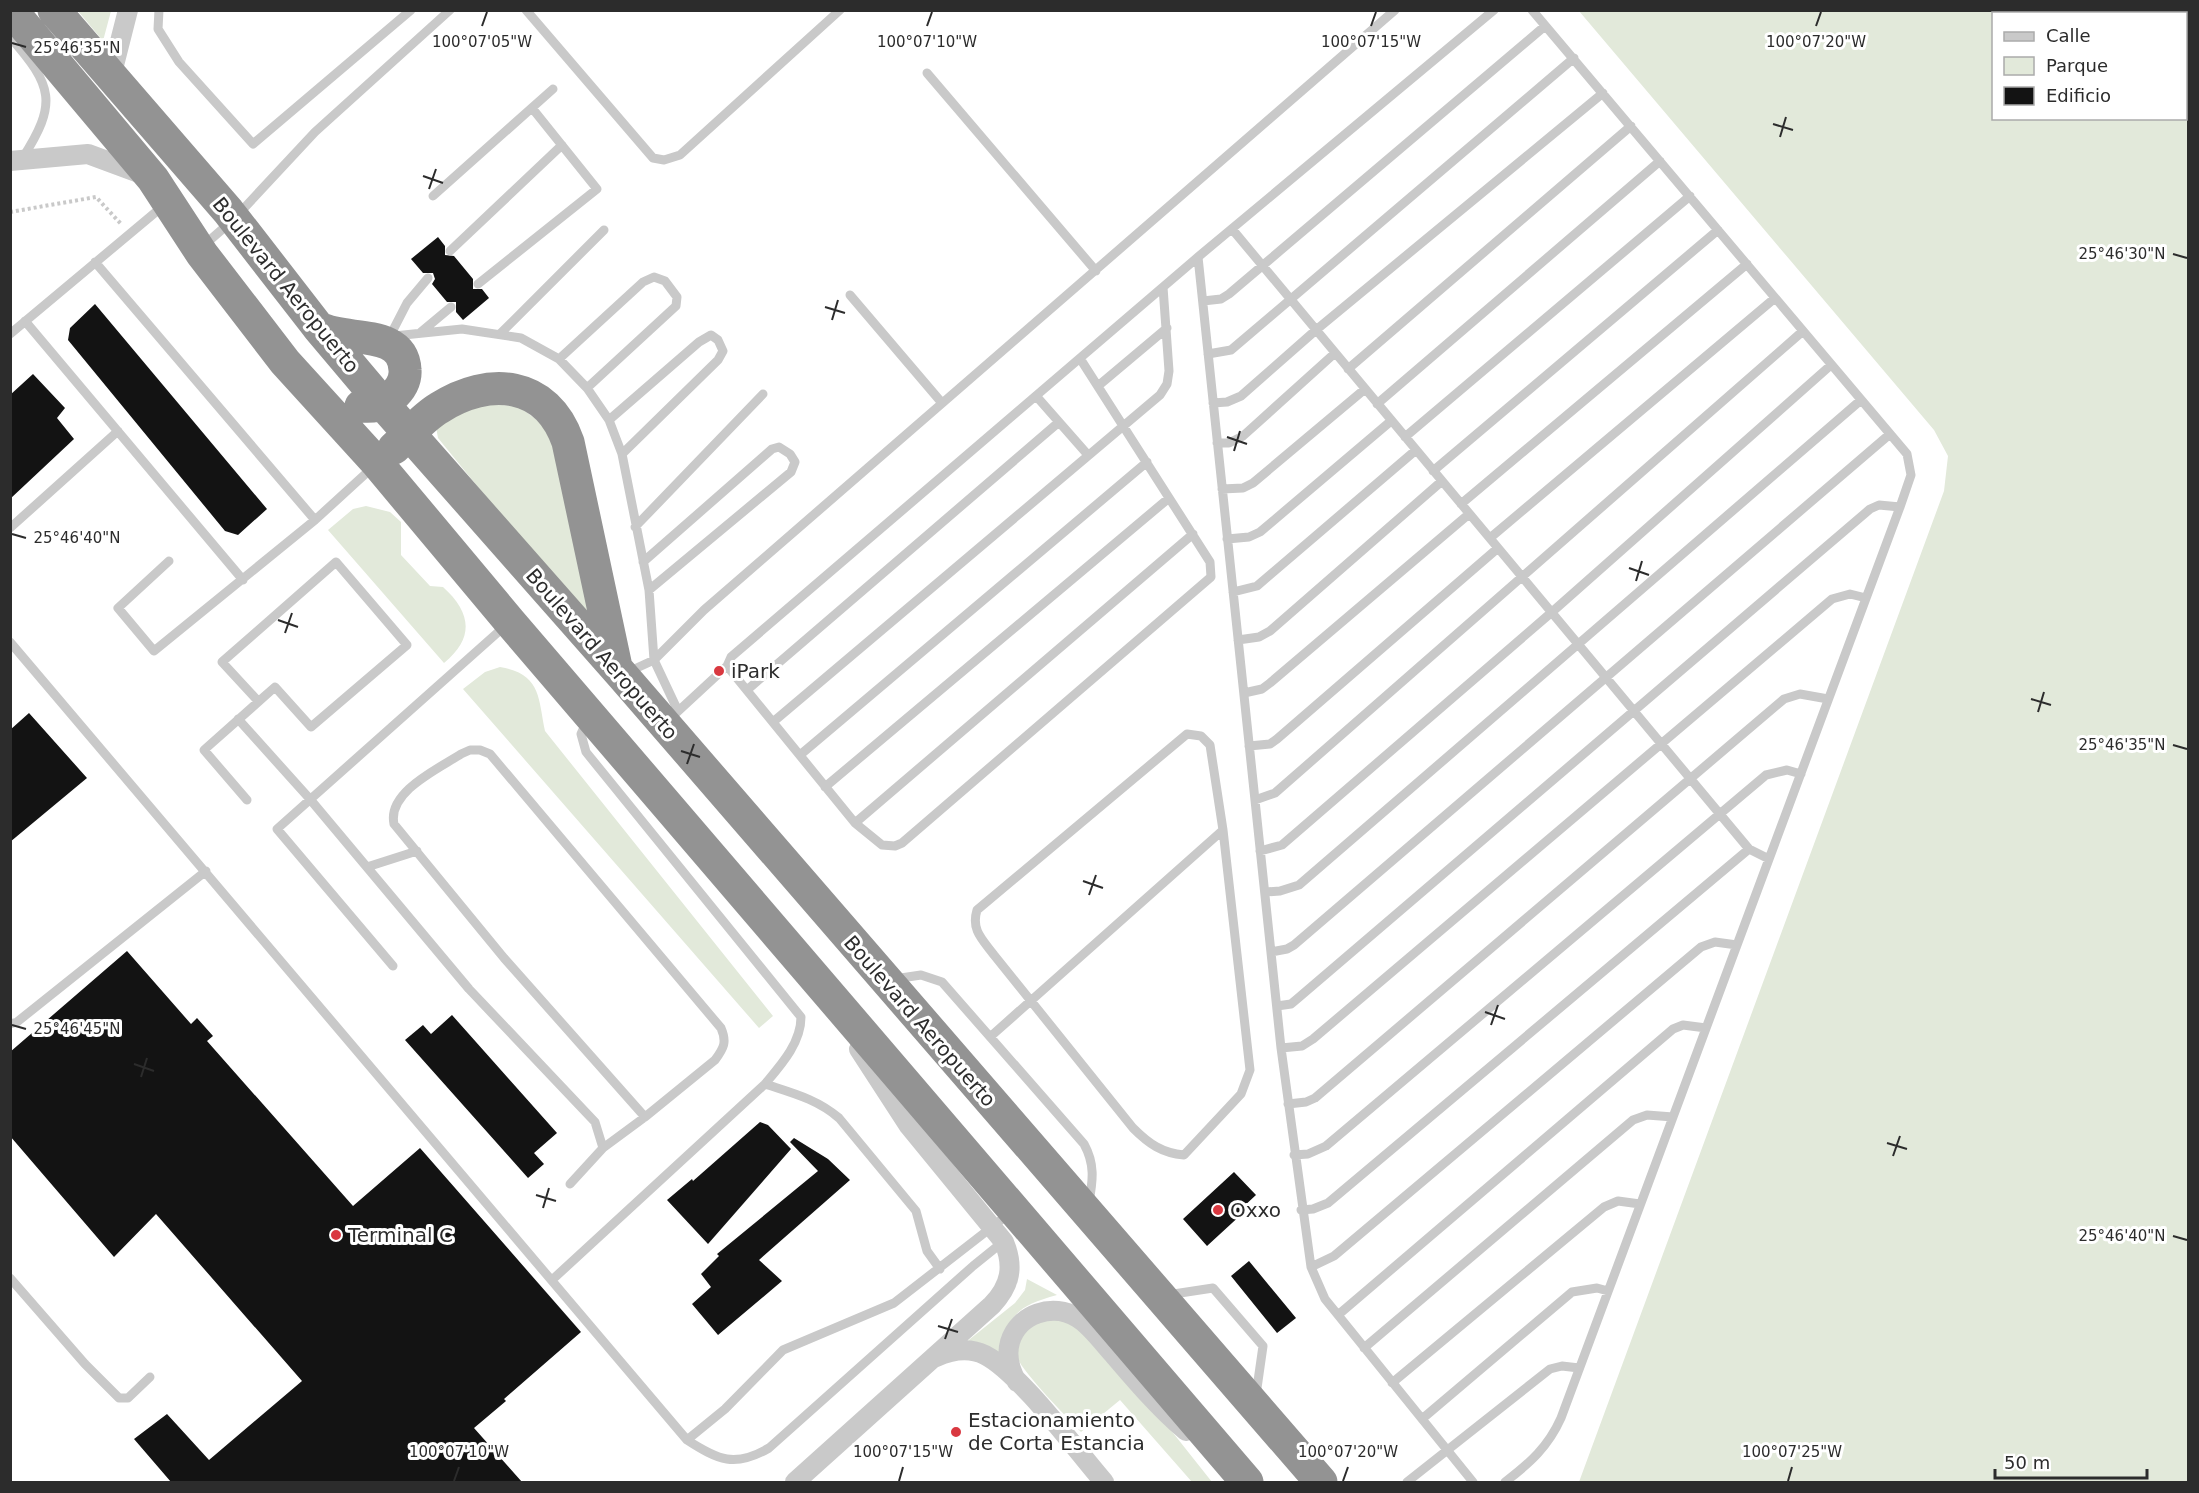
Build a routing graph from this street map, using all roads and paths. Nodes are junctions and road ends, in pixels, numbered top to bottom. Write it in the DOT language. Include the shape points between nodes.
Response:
graph roads {
  1 [pos="11,10"];
  2 [pos="54,10"];
  3 [pos="128,10"];
  4 [pos="159,10"];
  5 [pos="411,10"];
  6 [pos="450,10"];
  7 [pos="526,10"];
  8 [pos="840,10"];
  9 [pos="1395,10"];
  10 [pos="1494,10"];
  11 [pos="1532,10"];
  12 [pos="1545,27"];
  13 [pos="10,37"];
  14 [pos="1574,58"];
  15 [pos="927,73"];
  16 [pos="111,77"];
  17 [pos="553,89"];
  18 [pos="1603,93"];
  19 [pos="532,108"];
  20 [pos="1631,126"];
  21 [pos="562,146"];
  22 [pos="16,160"];
  23 [pos="1660,160"];
  24 [pos="160,191"];
  25 [pos="433,196"];
  26 [pos="1690,196"];
  27 [pos="10,212"];
  28 [pos="233,220"];
  29 [pos="1232,229"];
  30 [pos="604,230"];
  31 [pos="1718,230"];
  32 [pos="130,233"];
  33 [pos="450,251"];
  34 [pos="200,252"];
  35 [pos="1198,257"];
  36 [pos="95,262"];
  37 [pos="1747,264"];
  38 [pos="1262,266"];
  39 [pos="1096,271"];
  40 [pos="428,278"];
  41 [pos="478,284"];
  42 [pos="1163,287"];
  43 [pos="850,295"];
  44 [pos="1775,298"];
  45 [pos="1290,299"];
  46 [pos="1203,300"];
  47 [pos="451,307"];
  48 [pos="25,321"];
  49 [pos="318,327"];
  50 [pos="1167,328"];
  51 [pos="1316,330"];
  52 [pos="1803,331"];
  53 [pos="422,332"];
  54 [pos="501,333"];
  55 [pos="10,334"];
  56 [pos="381,337"];
  57 [pos="1335,353"];
  58 [pos="1208,354"];
  59 [pos="559,359"];
  60 [pos="1081,360"];
  61 [pos="1832,364"];
  62 [pos="1348,369"];
  63 [pos="1098,386"];
  64 [pos="587,388"];
  65 [pos="1365,389"];
  66 [pos="763,394"];
  67 [pos="1037,397"];
  68 [pos="1861,400"];
  69 [pos="942,403"];
  70 [pos="1213,403"];
  71 [pos="383,404"];
  72 [pos="1377,404"];
  73 [pos="609,420"];
  74 [pos="1391,421"];
  75 [pos="1059,422"];
  76 [pos="1123,425"];
  77 [pos="118,431"];
  78 [pos="410,434"];
  79 [pos="1890,434"];
  80 [pos="1406,438"];
  81 [pos="1217,443"];
  82 [pos="1416,450"];
  83 [pos="622,454"];
  84 [pos="1088,455"];
  85 [pos="1147,462"];
  86 [pos="377,463"];
  87 [pos="1433,471"];
  88 [pos="1442,481"];
  89 [pos="1222,489"];
  90 [pos="1169,498"];
  91 [pos="1461,504"];
  92 [pos="1900,507"];
  93 [pos="1469,514"];
  94 [pos="315,520"];
  95 [pos="635,527"];
  96 [pos="10,528"];
  97 [pos="1193,534"];
  98 [pos="1490,538"];
  99 [pos="1227,539"];
  100 [pos="1498,548"];
  101 [pos="169,561"];
  102 [pos="643,562"];
  103 [pos="1523,578"];
  104 [pos="243,580"];
  105 [pos="649,590"];
  106 [pos="1233,592"];
  107 [pos="1866,598"];
  108 [pos="1552,612"];
  109 [pos="510,622"];
  110 [pos="1238,640"];
  111 [pos="10,642"];
  112 [pos="1579,646"];
  113 [pos="654,660"];
  114 [pos="727,666"];
  115 [pos="619,671"];
  116 [pos="1607,678"];
  117 [pos="747,690"];
  118 [pos="1244,693"];
  119 [pos="1828,699"];
  120 [pos="258,701"];
  121 [pos="1633,710"];
  122 [pos="590,716"];
  123 [pos="671,718"];
  124 [pos="238,719"];
  125 [pos="773,722"];
  126 [pos="1662,745"];
  127 [pos="1249,746"];
  128 [pos="800,755"];
  129 [pos="1800,774"];
  130 [pos="1690,779"];
  131 [pos="825,787"];
  132 [pos="309,798"];
  133 [pos="247,800"];
  134 [pos="1255,800"];
  135 [pos="1719,813"];
  136 [pos="855,823"];
  137 [pos="1223,830"];
  138 [pos="1749,849"];
  139 [pos="1260,850"];
  140 [pos="417,851"];
  141 [pos="1769,859"];
  142 [pos="367,867"];
  143 [pos="206,871"];
  144 [pos="1264,892"];
  145 [pos="1737,945"];
  146 [pos="1271,952"];
  147 [pos="393,966"];
  148 [pos="885,980"];
  149 [pos="1031,1001"];
  150 [pos="1277,1006"];
  151 [pos="10,1024"];
  152 [pos="1706,1028"];
  153 [pos="990,1037"];
  154 [pos="1281,1047"];
  155 [pos="765,1084"];
  156 [pos="1288,1104"];
  157 [pos="1673,1117"];
  158 [pos="645,1118"];
  159 [pos="603,1148"];
  160 [pos="1294,1155"];
  161 [pos="570,1184"];
  162 [pos="1640,1204"];
  163 [pos="1301,1210"];
  164 [pos="1087,1213"];
  165 [pos="1012,1228"];
  166 [pos="1311,1267"];
  167 [pos="939,1269"];
  168 [pos="10,1278"];
  169 [pos="552,1280"];
  170 [pos="1608,1292"];
  171 [pos="1159,1296"];
  172 [pos="1338,1315"];
  173 [pos="1364,1348"];
  174 [pos="923,1367"];
  175 [pos="1579,1368"];
  176 [pos="150,1377"];
  177 [pos="1017,1382"];
  178 [pos="1392,1383"];
  179 [pos="1255,1406"];
  180 [pos="1422,1419"];
  181 [pos="687,1440"];
  182 [pos="1447,1451"];
  183 [pos="1512,1480"];
  184 [pos="795,1482"];
  185 [pos="1104,1482"];
  186 [pos="1247,1482"];
  187 [pos="1321,1482"];
  188 [pos="1407,1482"];
  189 [pos="1473,1482"];
  1 -- 24 [label="highway"];
  2 -- 16 [label="highway, Boulevard Aeropuerto"];
  3 -- 16 [label="street"];
  4 -- 5 [label="lane" via="158,29 179,62 253,144"];
  6 -- 28 [label="lane" via="315,132"];
  7 -- 8 [label="lane" via="653,158 664,160 680,155"];
  9 -- 39 [label="lane"];
  10 -- 29 [label="lane"];
  11 -- 12 [label="lane"];
  12 -- 14 [label="lane"];
  12 -- 38 [label="lane"];
  13 -- 22 [label="lane" via="43,80 48,99 45,115"];
  14 -- 18 [label="lane"];
  14 -- 45 [label="lane"];
  15 -- 39 [label="lane"];
  16 -- 28 [label="highway, Boulevard Aeropuerto"];
  17 -- 19 [label="lane"];
  18 -- 20 [label="lane"];
  18 -- 51 [label="lane"];
  19 -- 21 [label="lane"];
  19 -- 25 [label="lane"];
  20 -- 23 [label="lane"];
  20 -- 62 [label="lane"];
  21 -- 33 [label="lane"];
  21 -- 41 [label="lane" via="597,189"];
  22 -- 24 [label="street" via="88,154"];
  23 -- 26 [label="lane"];
  23 -- 72 [label="lane"];
  24 -- 32 [label="lane"];
  24 -- 34 [label="highway"];
  26 -- 31 [label="lane"];
  26 -- 80 [label="lane"];
  27 -- 32 [label="path" via="96,197"];
  28 -- 34 [label="lane"];
  28 -- 49 [label="highway, Boulevard Aeropuerto"];
  29 -- 35 [label="lane"];
  29 -- 38 [label="lane"];
  30 -- 54 [label="lane"];
  31 -- 37 [label="lane"];
  31 -- 87 [label="lane"];
  32 -- 36 [label="lane"];
  34 -- 71 [label="highway" via="225,263 246,281 342,396 361,406"];
  34 -- 86 [label="highway" via="285,362"];
  35 -- 42 [label="lane"];
  35 -- 46 [label="lane"];
  36 -- 48 [label="lane"];
  36 -- 94 [label="lane"];
  37 -- 44 [label="lane"];
  37 -- 91 [label="lane"];
  38 -- 45 [label="lane"];
  38 -- 46 [label="lane" via="1221,299"];
  39 -- 69 [label="lane"];
  40 -- 56 [label="lane"];
  42 -- 50 [label="lane"];
  42 -- 60 [label="lane"];
  43 -- 69 [label="lane"];
  44 -- 52 [label="lane"];
  44 -- 98 [label="lane"];
  45 -- 51 [label="lane"];
  45 -- 58 [label="lane" via="1230,350"];
  46 -- 58 [label="lane"];
  47 -- 53 [label="lane"];
  48 -- 55 [label="lane"];
  48 -- 77 [label="lane"];
  49 -- 56 [label="highway" via="336,336"];
  49 -- 71 [label="highway, Boulevard Aeropuerto"];
  50 -- 63 [label="lane"];
  50 -- 76 [label="lane" via="1167,384 1160,395"];
  51 -- 57 [label="lane"];
  51 -- 70 [label="lane" via="1241,396"];
  52 -- 61 [label="lane"];
  52 -- 103 [label="lane"];
  53 -- 54 [label="lane" via="462,329"];
  53 -- 56 [label="lane"];
  54 -- 59 [label="lane" via="521,338"];
  56 -- 71 [label="highway" via="397,351 404,365 400,389"];
  57 -- 62 [label="lane"];
  57 -- 81 [label="lane" via="1243,436 1229,443"];
  58 -- 70 [label="lane"];
  59 -- 64 [label="lane"];
  59 -- 64 [label="lane" via="643,282 654,277 665,281 677,297 676,306"];
  60 -- 63 [label="lane"];
  60 -- 67 [label="lane"];
  61 -- 68 [label="lane"];
  61 -- 108 [label="lane"];
  62 -- 65 [label="lane"];
  63 -- 76 [label="lane"];
  64 -- 73 [label="lane"];
  65 -- 72 [label="lane"];
  65 -- 89 [label="lane" via="1253,483 1243,488"];
  66 -- 95 [label="lane"];
  67 -- 75 [label="lane"];
  67 -- 114 [label="lane" via="731,657"];
  68 -- 79 [label="lane"];
  68 -- 112 [label="lane"];
  69 -- 113 [label="lane" via="704,610"];
  70 -- 81 [label="lane"];
  71 -- 78 [label="highway, Boulevard Aeropuerto"];
  72 -- 74 [label="lane"];
  73 -- 83 [label="lane"];
  73 -- 83 [label="lane" via="699,342 711,335 718,340 723,351 718,360"];
  74 -- 80 [label="lane"];
  74 -- 99 [label="lane" via="1260,532"];
  75 -- 84 [label="lane"];
  75 -- 117 [label="lane"];
  76 -- 84 [label="lane"];
  76 -- 85 [label="lane"];
  77 -- 96 [label="lane"];
  77 -- 104 [label="lane"];
  78 -- 86 [label="highway"];
  78 -- 115 [label="highway, Boulevard Aeropuerto"];
  78 -- 115 [label="highway" via="449,401 488,388 527,393 553,412 568,441"];
  79 -- 92 [label="lane" via="1907,454 1912,468"];
  79 -- 116 [label="lane"];
  80 -- 82 [label="lane"];
  81 -- 89 [label="lane"];
  82 -- 87 [label="lane"];
  82 -- 106 [label="lane" via="1257,586"];
  83 -- 95 [label="lane"];
  84 -- 125 [label="lane"];
  85 -- 90 [label="lane"];
  85 -- 128 [label="lane"];
  86 -- 94 [label="lane"];
  86 -- 109 [label="highway"];
  87 -- 88 [label="lane"];
  88 -- 91 [label="lane"];
  88 -- 110 [label="lane" via="1270,631"];
  89 -- 99 [label="lane"];
  90 -- 97 [label="lane"];
  90 -- 131 [label="lane"];
  91 -- 93 [label="lane"];
  92 -- 107 [label="lane"];
  92 -- 121 [label="lane" via="1879,505 1870,509"];
  93 -- 98 [label="lane"];
  93 -- 118 [label="lane" via="1270,683"];
  94 -- 104 [label="lane"];
  95 -- 102 [label="lane"];
  97 -- 136 [label="lane"];
  97 -- 136 [label="lane" via="1212,567 1208,581 929,820 902,843 889,847 874,841"];
  98 -- 100 [label="lane"];
  99 -- 106 [label="lane"];
  100 -- 103 [label="lane"];
  100 -- 127 [label="lane" via="1277,739 1270,744"];
  101 -- 104 [label="lane" via="118,608 154,651"];
  102 -- 105 [label="lane"];
  102 -- 105 [label="lane" via="772,449 779,447 790,454 795,462 791,471"];
  103 -- 108 [label="lane"];
  103 -- 134 [label="lane" via="1275,794"];
  105 -- 113 [label="lane"];
  106 -- 110 [label="lane"];
  107 -- 119 [label="lane"];
  107 -- 126 [label="lane" via="1850,594 1832,599"];
  108 -- 112 [label="lane"];
  108 -- 139 [label="lane" via="1282,845"];
  109 -- 122 [label="highway"];
  109 -- 132 [label="lane"];
  110 -- 118 [label="lane"];
  111 -- 143 [label="lane"];
  112 -- 116 [label="lane"];
  112 -- 144 [label="lane" via="1299,885"];
  113 -- 115 [label="lane"];
  113 -- 123 [label="lane"];
  114 -- 117 [label="lane"];
  114 -- 123 [label="lane"];
  115 -- 123 [label="highway, Boulevard Aeropuerto"];
  116 -- 121 [label="lane"];
  116 -- 146 [label="lane" via="1294,945"];
  117 -- 125 [label="lane"];
  118 -- 127 [label="lane"];
  119 -- 129 [label="lane"];
  119 -- 130 [label="lane" via="1800,694 1784,699"];
  120 -- 120 [label="lane" via="275,687 311,727 407,645 336,562 222,662"];
  120 -- 124 [label="lane"];
  121 -- 126 [label="lane"];
  121 -- 150 [label="lane" via="1291,1004"];
  122 -- 155 [label="lane" via="582,734 586,752 801,1017 801,1031"];
  122 -- 165 [label="highway" via="800,960"];
  123 -- 148 [label="highway, Boulevard Aeropuerto"];
  124 -- 132 [label="lane"];
  124 -- 133 [label="lane" via="204,750"];
  125 -- 128 [label="lane"];
  126 -- 130 [label="lane"];
  126 -- 154 [label="lane" via="1313,1039 1302,1046"];
  127 -- 134 [label="lane"];
  128 -- 131 [label="lane"];
  129 -- 135 [label="lane" via="1787,770 1766,775"];
  129 -- 141 [label="lane"];
  130 -- 135 [label="lane"];
  130 -- 156 [label="lane" via="1315,1098"];
  131 -- 136 [label="lane"];
  132 -- 142 [label="lane"];
  132 -- 147 [label="lane" via="277,829"];
  134 -- 139 [label="lane"];
  135 -- 138 [label="lane"];
  135 -- 160 [label="lane" via="1326,1146"];
  137 -- 149 [label="lane"];
  137 -- 149 [label="lane" via="1210,745 1201,735 1187,734 978,910 975,930"];
  137 -- 149 [label="lane" via="1250,1070 1241,1094 1184,1155 1165,1153 1145,1140"];
  138 -- 141 [label="lane"];
  138 -- 163 [label="lane" via="1328,1203"];
  139 -- 144 [label="lane"];
  140 -- 142 [label="lane"];
  140 -- 158 [label="lane" via="504,958"];
  140 -- 158 [label="lane" via="394,824 392,815 397,799 461,754 480,750 490,754 721,1028 725,1038 723,1049 715,1060"];
  141 -- 145 [label="lane"];
  142 -- 159 [label="lane" via="469,989 595,1122"];
  143 -- 151 [label="lane"];
  143 -- 169 [label="lane"];
  144 -- 146 [label="lane"];
  145 -- 152 [label="lane"];
  145 -- 166 [label="lane" via="1715,942 1701,947 1334,1256"];
  146 -- 150 [label="lane"];
  148 -- 153 [label="lane" via="921,975 942,982"];
  148 -- 164 [label="highway, Boulevard Aeropuerto"];
  149 -- 153 [label="lane"];
  150 -- 154 [label="lane"];
  152 -- 157 [label="lane"];
  152 -- 172 [label="lane" via="1683,1025 1673,1029"];
  153 -- 164 [label="lane" via="1092,1158"];
  154 -- 156 [label="lane"];
  155 -- 167 [label="lane" via="815,1102 839,1118 916,1211 927,1251"];
  155 -- 169 [label="lane"];
  156 -- 160 [label="lane"];
  157 -- 162 [label="lane"];
  157 -- 173 [label="lane" via="1647,1115 1633,1120"];
  158 -- 159 [label="lane"];
  159 -- 161 [label="lane"];
  160 -- 163 [label="lane"];
  162 -- 170 [label="lane"];
  162 -- 178 [label="lane" via="1618,1201 1604,1207"];
  163 -- 166 [label="lane"];
  164 -- 171 [label="highway, Boulevard Aeropuerto"];
  165 -- 167 [label="lane"];
  165 -- 174 [label="street" via="1011,1270 1002,1295"];
  165 -- 181 [label="lane" via="769,1448 743,1461 728,1460 710,1455"];
  165 -- 186 [label="highway"];
  166 -- 172 [label="lane" via="1325,1299"];
  167 -- 181 [label="lane" via="894,1303 783,1350 725,1409"];
  168 -- 176 [label="lane" via="119,1398 128,1398"];
  169 -- 181 [label="lane"];
  170 -- 175 [label="lane"];
  170 -- 180 [label="lane" via="1597,1288 1572,1292"];
  171 -- 179 [label="highway, Boulevard Aeropuerto"];
  171 -- 179 [label="lane" via="1213,1288 1263,1346"];
  172 -- 173 [label="lane"];
  173 -- 178 [label="lane"];
  174 -- 177 [label="street" via="951,1351 968,1350 997,1363"];
  174 -- 184 [label="street"];
  175 -- 182 [label="lane" via="1550,1369"];
  175 -- 183 [label="lane" via="1550,1441"];
  177 -- 185 [label="street"];
  177 -- 186 [label="street" via="1008,1353 1019,1326 1044,1311 1068,1313 1088,1326 1161,1409"];
  178 -- 180 [label="lane"];
  179 -- 187 [label="highway, Boulevard Aeropuerto"];
  180 -- 182 [label="lane"];
  182 -- 188 [label="lane"];
  182 -- 189 [label="lane"];
}
